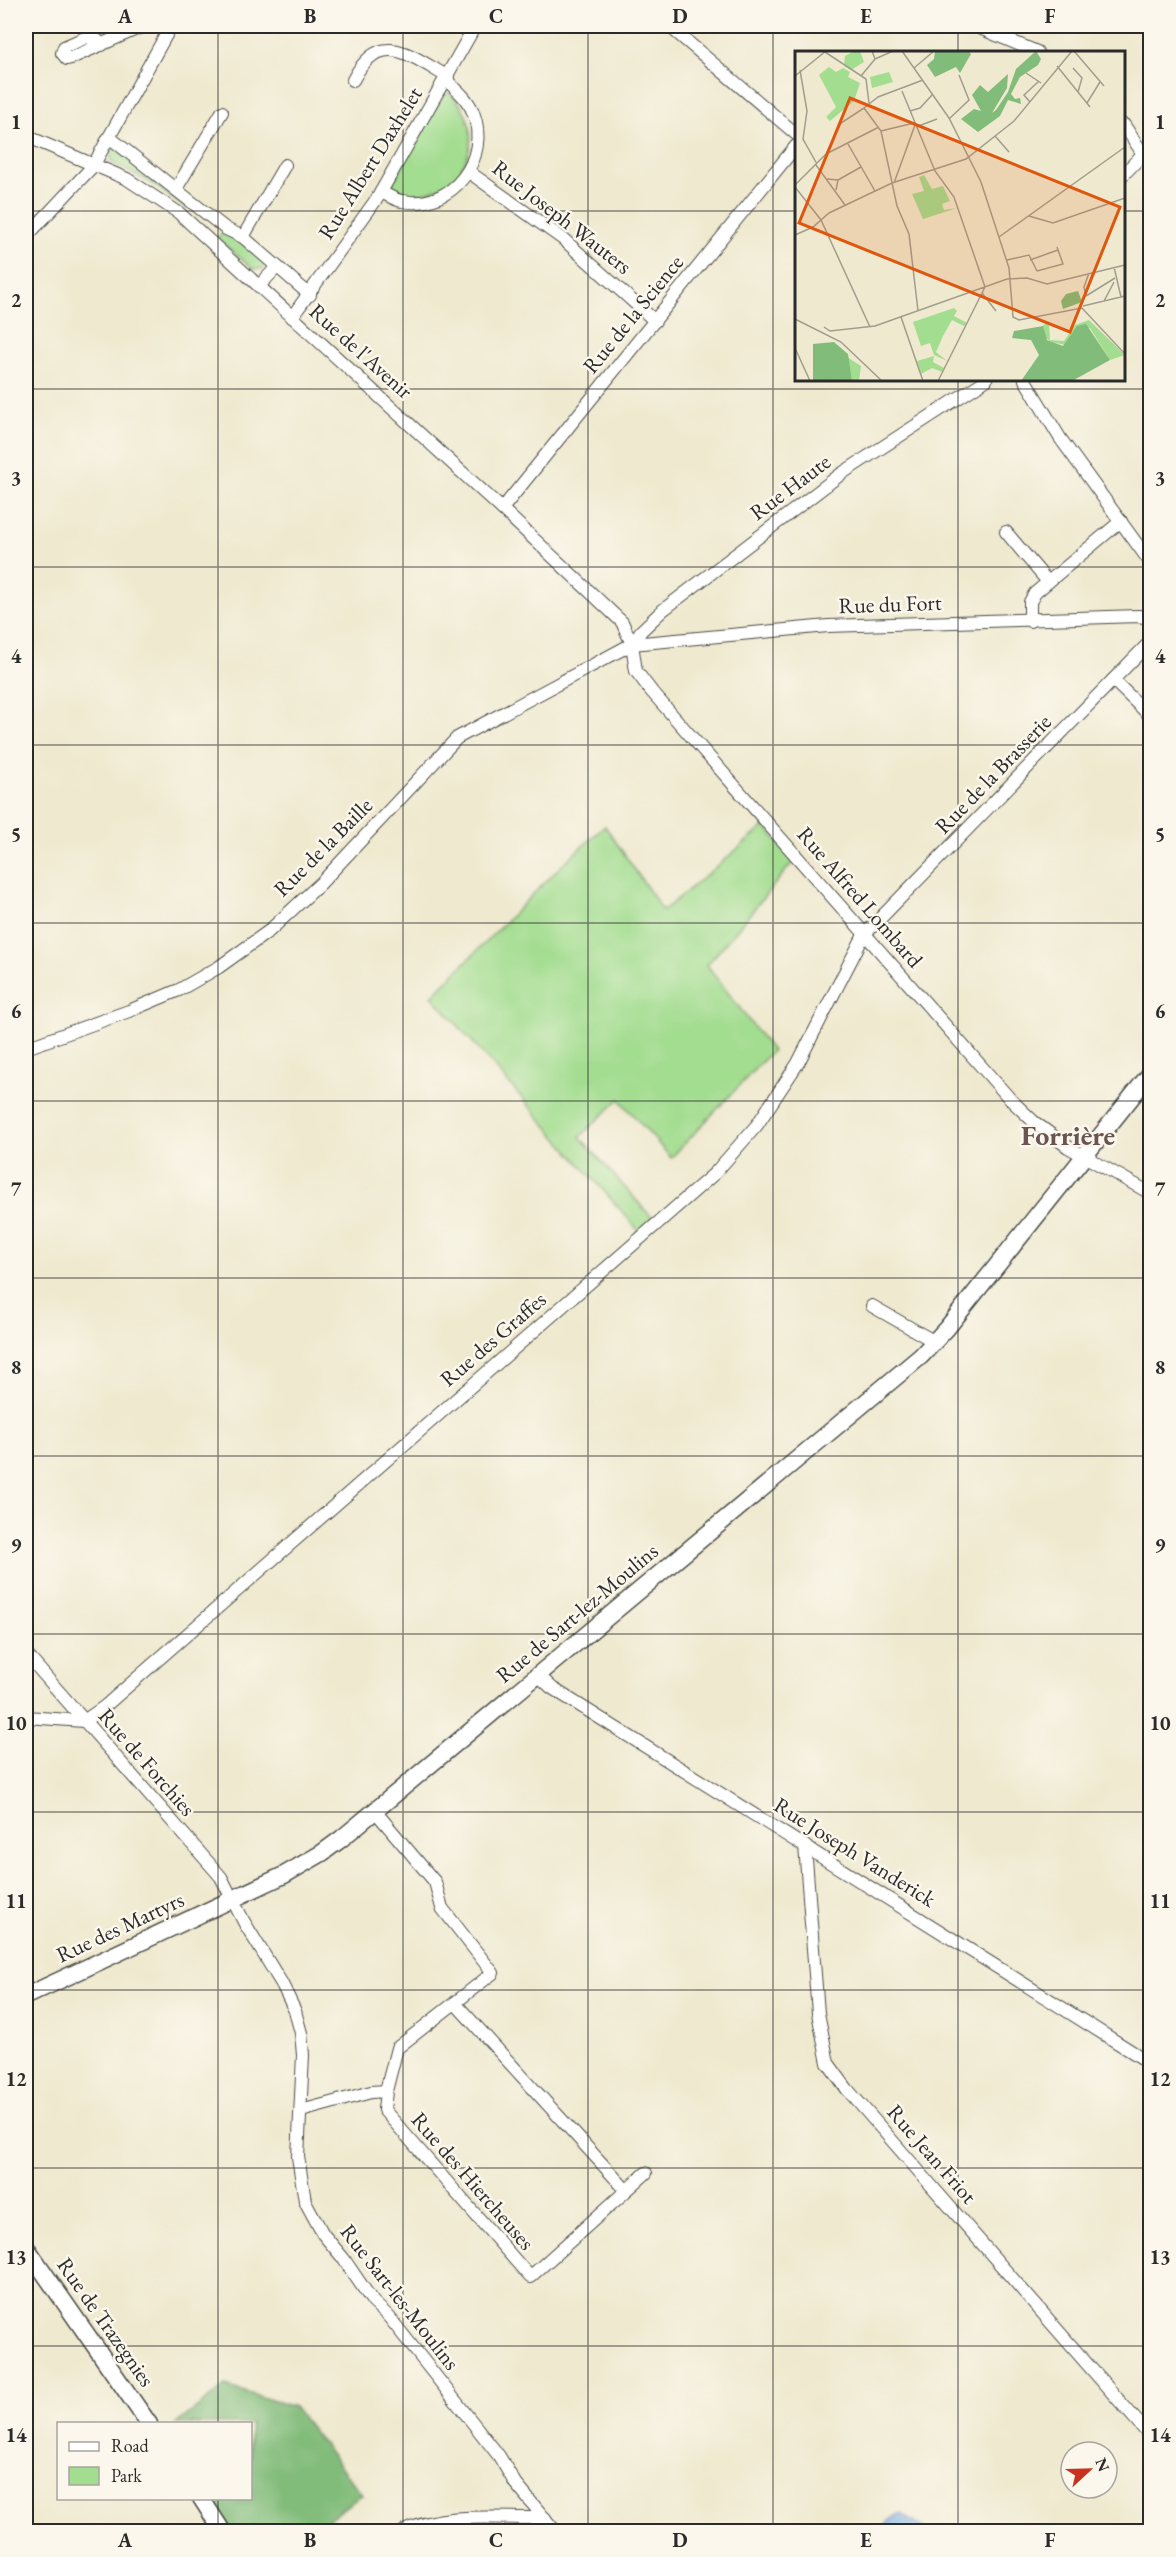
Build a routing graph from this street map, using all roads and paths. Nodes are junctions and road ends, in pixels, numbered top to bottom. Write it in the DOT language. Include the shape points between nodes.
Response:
graph roads {
  1 [pos="143,26"];
  2 [pos="171,26"];
  3 [pos="476,26"];
  4 [pos="669,26"];
  5 [pos="975,26"];
  6 [pos="102,45"];
  7 [pos="1035,51"];
  8 [pos="447,79"];
  9 [pos="353,80"];
  10 [pos="222,112"];
  11 [pos="1125,125"];
  12 [pos="795,133"];
  13 [pos="26,136"];
  14 [pos="109,137"];
  15 [pos="795,147"];
  16 [pos="1147,156"];
  17 [pos="285,165"];
  18 [pos="93,166"];
  19 [pos="469,172"];
  20 [pos="1125,173"];
  21 [pos="176,189"];
  22 [pos="381,192"];
  23 [pos="26,237"];
  24 [pos="243,237"];
  25 [pos="278,267"];
  26 [pos="260,286"];
  27 [pos="309,295"];
  28 [pos="292,317"];
  29 [pos="655,321"];
  30 [pos="984,381"];
  31 [pos="1026,381"];
  32 [pos="502,509"];
  33 [pos="1121,520"];
  34 [pos="1005,532"];
  35 [pos="1150,562"];
  36 [pos="1048,582"];
  37 [pos="1150,618"];
  38 [pos="1030,621"];
  39 [pos="1150,642"];
  40 [pos="632,644"];
  41 [pos="1113,680"];
  42 [pos="1147,713"];
  43 [pos="864,934"];
  44 [pos="26,1048"];
  45 [pos="1150,1074"];
  46 [pos="1084,1156"];
  47 [pos="1150,1193"];
  48 [pos="872,1306"];
  49 [pos="935,1342"];
  50 [pos="26,1654"];
  51 [pos="538,1675"];
  52 [pos="26,1717"];
  53 [pos="84,1721"];
  54 [pos="375,1811"];
  55 [pos="805,1846"];
  56 [pos="233,1899"];
  57 [pos="26,1996"];
  58 [pos="455,2003"];
  59 [pos="303,2055"];
  60 [pos="1150,2063"];
  61 [pos="386,2091"];
  62 [pos="301,2111"];
  63 [pos="646,2173"];
  64 [pos="626,2190"];
  65 [pos="26,2247"];
  66 [pos="148,2422"];
  67 [pos="1150,2436"];
  68 [pos="202,2500"];
  69 [pos="545,2518"];
  70 [pos="223,2532"];
  71 [pos="403,2532"];
  72 [pos="556,2532"];
  1 -- 6 [label="street"];
  2 -- 14 [label="street"];
  3 -- 8 [label="street, Rue Albert Daxhelet"];
  4 -- 12 [label="street"];
  5 -- 7 [label="street"];
  8 -- 9 [label="street, Rue Joseph Wauters" via="399,49 390,49 376,53 359,67"];
  8 -- 19 [label="street, Rue Joseph Wauters" via="464,97 478,132 477,153"];
  8 -- 22 [label="street, Rue Albert Daxhelet"];
  10 -- 21 [label="street"];
  11 -- 16 [label="street"];
  13 -- 18 [label="street, Rue de l'Avenir"];
  14 -- 18 [label="street"];
  14 -- 21 [label="street, Rue de l'Avenir"];
  15 -- 29 [label="street, Rue de la Science"];
  16 -- 20 [label="street"];
  17 -- 24 [label="street"];
  18 -- 23 [label="street"];
  18 -- 26 [label="street, Rue de l'Avenir" via="127,179 179,213"];
  19 -- 22 [label="street, Rue Joseph Wauters" via="455,187 422,201 401,201"];
  19 -- 29 [label="street, Rue Joseph Wauters" via="563,239"];
  21 -- 24 [label="street, Rue de l'Avenir" via="226,229"];
  22 -- 27 [label="street, Rue Albert Daxhelet"];
  24 -- 25 [label="street, Rue de l'Avenir"];
  25 -- 26 [label="street"];
  25 -- 27 [label="street, Rue de l'Avenir"];
  26 -- 28 [label="street, Rue de l'Avenir"];
  27 -- 28 [label="street, Rue Albert Daxhelet"];
  28 -- 32 [label="street, Rue de l'Avenir"];
  29 -- 32 [label="street, Rue de la Science"];
  30 -- 40 [label="street, Rue Haute" via="841,474 663,610"];
  31 -- 33 [label="street" via="1060,438"];
  32 -- 40 [label="street, Rue de l'Avenir" via="622,622"];
  33 -- 35 [label="street"];
  33 -- 36 [label="street"];
  34 -- 36 [label="street"];
  36 -- 38 [label="street" via="1030,602"];
  37 -- 38 [label="street, Rue du Fort"];
  38 -- 40 [label="street, Rue du Fort" via="828,626"];
  39 -- 41 [label="street, Rue de la Brasserie"];
  40 -- 43 [label="street, Rue Alfred Lombard" via="633,662 642,678"];
  40 -- 44 [label="street, Rue de la Baille" via="457,738 321,883 269,931 219,967 179,990 129,1011"];
  41 -- 42 [label="street"];
  41 -- 43 [label="street, Rue de la Brasserie"];
  43 -- 46 [label="street, Rue Alfred Lombard" via="1010,1099 1034,1122"];
  43 -- 53 [label="street, Rue des Graffes" via="798,1063 757,1125 715,1173"];
  45 -- 46 [label="main road, Rue de Sart-lez-Moulins"];
  46 -- 47 [label="street, Rue Alfred Lombard"];
  46 -- 49 [label="main road, Rue de Sart-lez-Moulins"];
  48 -- 49 [label="street"];
  49 -- 51 [label="main road, Rue de Sart-lez-Moulins"];
  50 -- 53 [label="street, Rue de Forchies"];
  51 -- 54 [label="main road, Rue de Sart-lez-Moulins"];
  51 -- 55 [label="street, Rue Joseph Vanderick" via="552,1688"];
  52 -- 53 [label="street"];
  53 -- 56 [label="street, Rue de Forchies" via="220,1877"];
  54 -- 56 [label="main road, Rue de Sart-lez-Moulins" via="322,1853"];
  54 -- 58 [label="street" via="435,1882 441,1908 493,1973"];
  55 -- 60 [label="street, Rue Joseph Vanderick"];
  55 -- 67 [label="street, Rue Jean Friot" via="816,1992 828,2063"];
  56 -- 57 [label="main road, Rue des Martyrs"];
  56 -- 59 [label="street, Rue de Forchies" via="295,2011"];
  58 -- 61 [label="street" via="397,2048"];
  58 -- 64 [label="street"];
  59 -- 62 [label="street, Rue Sart-les-Moulins"];
  61 -- 62 [label="street"];
  61 -- 64 [label="street, Rue des Hiercheuses" via="384,2110 530,2277"];
  62 -- 69 [label="street, Rue Sart-les-Moulins" via="299,2168 305,2200 314,2219 373,2302 396,2325"];
  63 -- 64 [label="street, Rue des Hiercheuses"];
  65 -- 66 [label="main road, Rue de Trazegnies"];
  68 -- 70 [label="main road"];
  69 -- 71 [label="street" via="442,2519"];
  69 -- 72 [label="street, Rue Sart-les-Moulins"];
}
